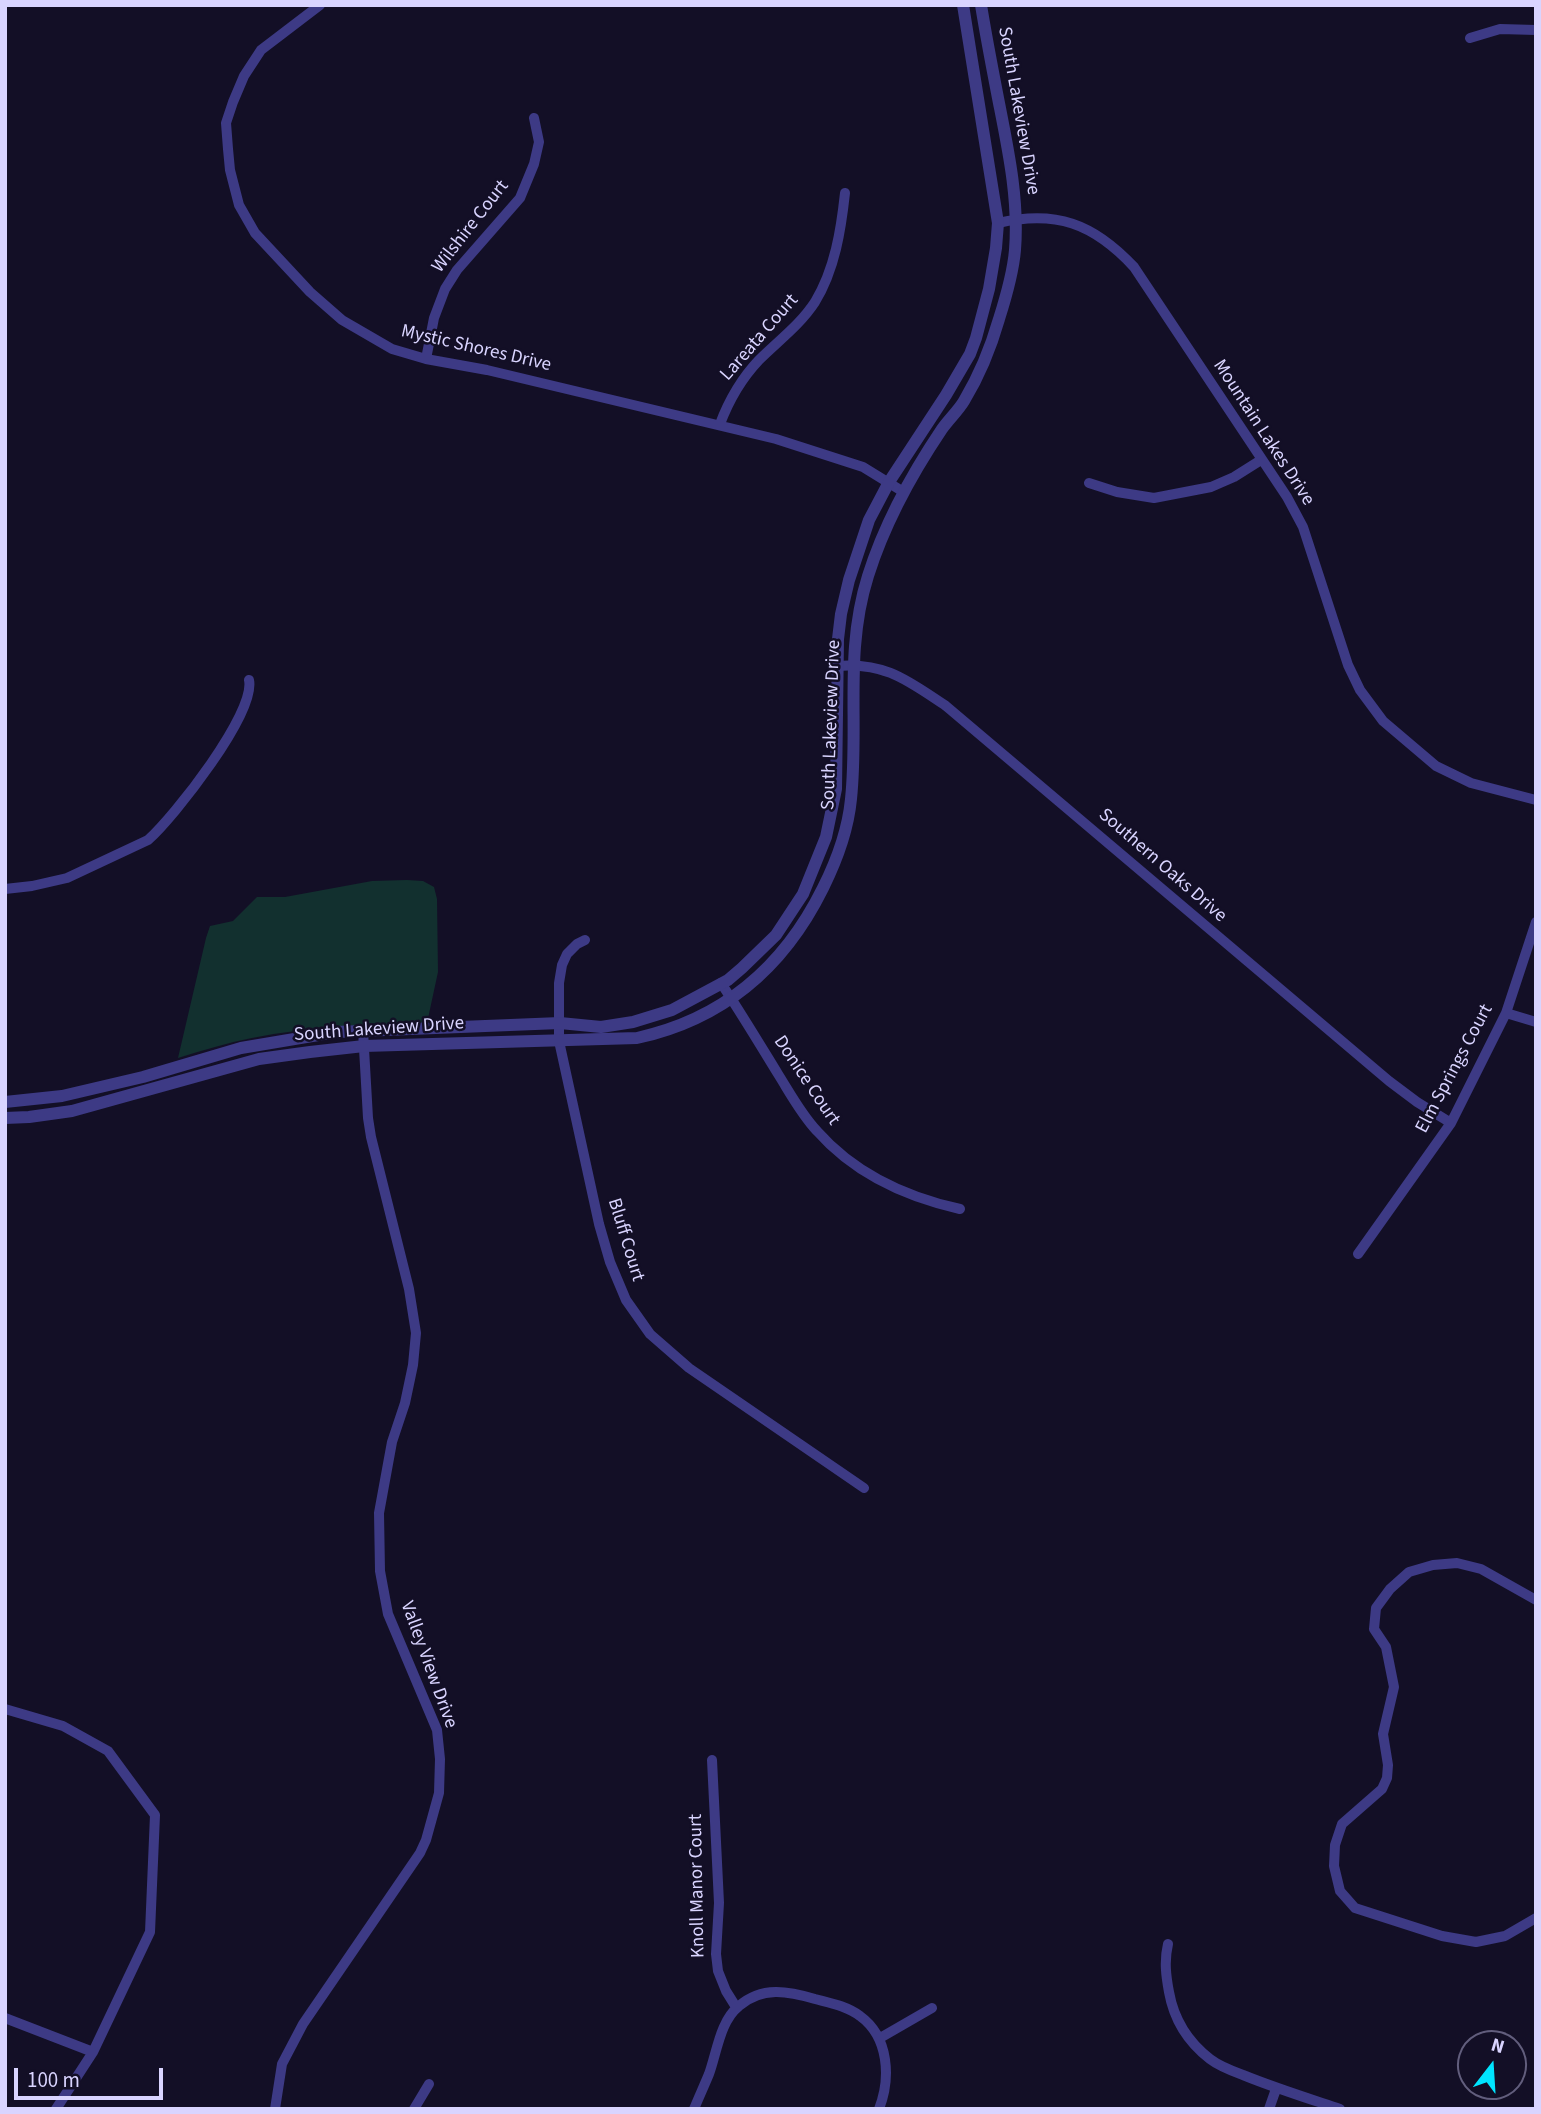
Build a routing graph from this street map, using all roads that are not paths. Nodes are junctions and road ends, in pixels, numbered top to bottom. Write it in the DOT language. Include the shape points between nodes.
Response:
graph roads {
  1 [pos="320,5"];
  2 [pos="963,5"];
  3 [pos="981,5"];
  4 [pos="1536,30"];
  5 [pos="1470,38"];
  6 [pos="534,118"];
  7 [pos="845,193"];
  8 [pos="1016,219"];
  9 [pos="998,223"];
  10 [pos="426,359"];
  11 [pos="720,424"];
  12 [pos="1261,460"];
  13 [pos="888,482"];
  14 [pos="1089,483"];
  15 [pos="902,491"];
  16 [pos="853,664"];
  17 [pos="837,666"];
  18 [pos="249,680"];
  19 [pos="1536,800"];
  20 [pos="5,889"];
  21 [pos="1536,922"];
  22 [pos="585,940"];
  23 [pos="721,983"];
  24 [pos="731,999"];
  25 [pos="1506,1013"];
  26 [pos="1536,1022"];
  27 [pos="560,1023"];
  28 [pos="363,1031"];
  29 [pos="559,1041"];
  30 [pos="364,1046"];
  31 [pos="166,1069"];
  32 [pos="171,1084"];
  33 [pos="5,1102"];
  34 [pos="5,1118"];
  35 [pos="1451,1123"];
  36 [pos="960,1209"];
  37 [pos="1358,1254"];
  38 [pos="864,1488"];
  39 [pos="1536,1600"];
  40 [pos="5,1709"];
  41 [pos="712,1760"];
  42 [pos="1536,1918"];
  43 [pos="1168,1944"];
  44 [pos="736,2007"];
  45 [pos="932,2008"];
  46 [pos="5,2018"];
  47 [pos="880,2038"];
  48 [pos="93,2052"];
  49 [pos="429,2084"];
  50 [pos="1276,2089"];
  51 [pos="56,2109"];
  52 [pos="275,2109"];
  53 [pos="414,2109"];
  54 [pos="694,2109"];
  55 [pos="879,2109"];
  56 [pos="1269,2109"];
  57 [pos="1340,2109"];
  1 -- 10 [label="street, Mystic Shores Drive" via="261,50 244,76 226,123 236,195 255,233 342,320 383,345"];
  2 -- 9 [label="street, South Lakeview Drive"];
  3 -- 8 [label="street, South Lakeview Drive" via="1010,158"];
  4 -- 5 [label="street" via="1500,29"];
  6 -- 10 [label="street, Wilshire Court" via="539,142 520,198 445,289"];
  7 -- 11 [label="street, Lareata Court" via="832,263 815,301 731,396"];
  8 -- 9 [label="street, Mountain Lakes Drive"];
  8 -- 12 [label="street, Mountain Lakes Drive" via="1051,218 1085,227 1123,255"];
  8 -- 15 [label="street, South Lakeview Drive" via="1007,292 991,344 964,401"];
  9 -- 13 [label="street, South Lakeview Drive" via="989,289 970,354"];
  10 -- 11 [label="street, Mystic Shores Drive"];
  11 -- 13 [label="street, Mystic Shores Drive" via="832,456"];
  12 -- 14 [label="street" via="1211,487 1154,498"];
  12 -- 19 [label="street, Mountain Lakes Drive" via="1303,527 1348,665 1383,721 1436,766 1471,783"];
  13 -- 15 [label="street, Mystic Shores Drive"];
  13 -- 17 [label="street, South Lakeview Drive" via="869,520 849,580"];
  15 -- 16 [label="street, South Lakeview Drive" via="867,577 856,619"];
  16 -- 17 [label="street, Southern Oaks Drive"];
  16 -- 24 [label="street, South Lakeview Drive" via="849,818 834,865 796,935 774,963"];
  16 -- 35 [label="street, Southern Oaks Drive" via="898,675 946,706 1390,1081"];
  17 -- 23 [label="street, South Lakeview Drive" via="836,789 826,837 803,894 776,935"];
  18 -- 20 [label="street" via="247,698 234,727 183,802 148,840 67,878"];
  21 -- 25 [label="street, Elm Springs Court"];
  22 -- 27 [label="street, Bluff Court" via="567,954 562,965"];
  23 -- 24 [label="street, Donice Court"];
  23 -- 27 [label="street, South Lakeview Drive" via="672,1010 633,1022 601,1027"];
  24 -- 29 [label="street, South Lakeview Drive" via="664,1032 637,1038"];
  24 -- 36 [label="street, Donice Court" via="797,1104 829,1144 897,1189"];
  25 -- 26 [label="street"];
  25 -- 35 [label="street, Elm Springs Court"];
  27 -- 28 [label="street, South Lakeview Drive"];
  27 -- 29 [label="street, Bluff Court"];
  28 -- 30 [label="street, Valley View Drive"];
  28 -- 31 [label="street, South Lakeview Drive" via="241,1048"];
  29 -- 30 [label="street, South Lakeview Drive"];
  29 -- 38 [label="street, Bluff Court" via="599,1224 618,1283 639,1320 689,1368"];
  30 -- 32 [label="street, South Lakeview Drive" via="259,1059"];
  30 -- 52 [label="street, Valley View Drive" via="371,1138 410,1289 416,1333 414,1365 392,1442 379,1513 380,1571 388,1614 437,1730 439,1793 419,1853 303,2024 282,2064"];
  31 -- 32 [label="street"];
  31 -- 33 [label="street, South Lakeview Drive" via="62,1096"];
  32 -- 34 [label="street, South Lakeview Drive" via="72,1111"];
  35 -- 37 [label="street, Elm Springs Court"];
  39 -- 42 [label="street" via="1481,1569 1457,1563 1409,1572 1390,1588 1376,1608 1374,1629 1386,1647 1394,1687 1383,1734 1387,1778 1382,1789 1342,1824 1334,1866 1340,1891 1355,1908 1442,1936 1476,1942 1495,1939"];
  40 -- 48 [label="street" via="63,1726 108,1751 155,1815 150,1932"];
  41 -- 44 [label="street, Knoll Manor Court" via="719,1903 716,1954 718,1971"];
  43 -- 50 [label="street" via="1165,1974 1178,2025 1211,2060"];
  44 -- 47 [label="street" via="753,1996 788,1991 861,2016"];
  44 -- 54 [label="street"];
  45 -- 47 [label="street"];
  46 -- 48 [label="street"];
  47 -- 55 [label="street" via="887,2067"];
  48 -- 51 [label="street"];
  49 -- 53 [label="street"];
  50 -- 56 [label="street"];
  50 -- 57 [label="street"];
}
